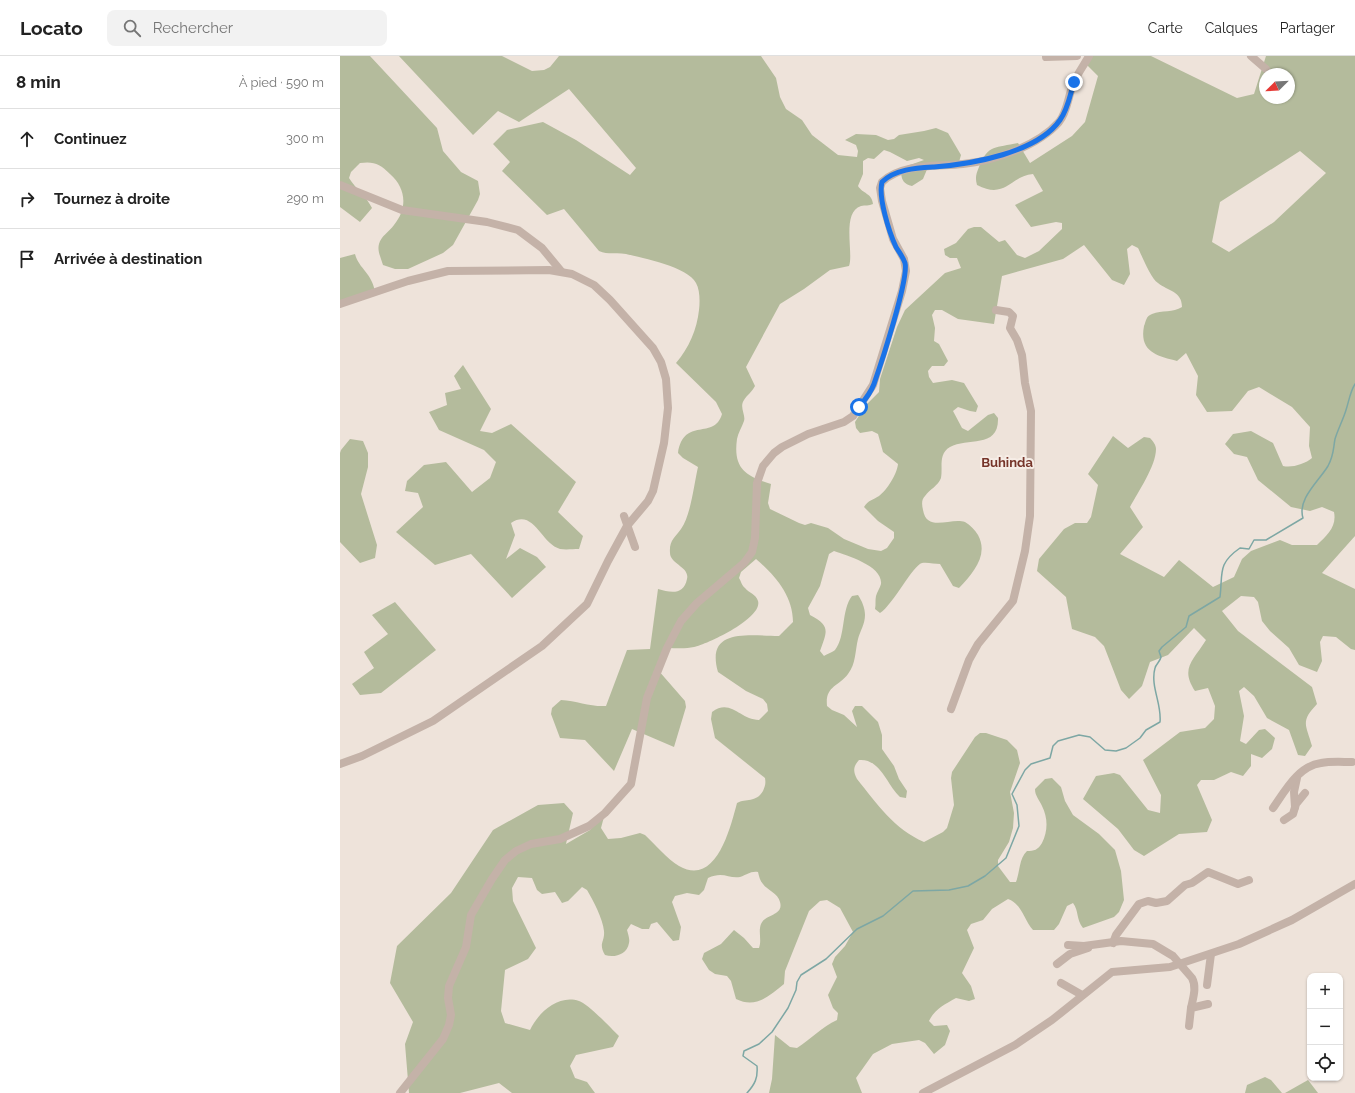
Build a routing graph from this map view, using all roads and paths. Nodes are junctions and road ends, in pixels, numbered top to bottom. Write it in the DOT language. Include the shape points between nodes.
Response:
graph roads {
  1 [pos="1077,56"];
  2 [pos="1089,56"];
  3 [pos="1251,56"];
  4 [pos="1046,57"];
  5 [pos="1266,68"];
  6 [pos="340,185"];
  7 [pos="561,271"];
  8 [pos="340,304"];
  9 [pos="996,310"];
  10 [pos="624,516"];
  11 [pos="627,526"];
  12 [pos="635,547"];
  13 [pos="952,709"];
  14 [pos="1352,762"];
  15 [pos="340,764"];
  16 [pos="1300,772"];
  17 [pos="1304,793"];
  18 [pos="1295,807"];
  19 [pos="1273,808"];
  20 [pos="1284,820"];
  21 [pos="1249,880"];
  22 [pos="1355,884"];
  23 [pos="1113,942"];
  24 [pos="1068,945"];
  25 [pos="1094,946"];
  26 [pos="1211,954"];
  27 [pos="1057,964"];
  28 [pos="1181,964"];
  29 [pos="1061,983"];
  30 [pos="1207,985"];
  31 [pos="1082,995"];
  32 [pos="1208,1004"];
  33 [pos="1191,1008"];
  34 [pos="1189,1026"];
  35 [pos="400,1093"];
  36 [pos="923,1093"];
  1 -- 4 [label="street"];
  2 -- 35 [label="street" via="1074,82 1064,114 1038,139 994,158 965,164 914,168 891,175 882,182 882,201 906,270 873,385 853,416 782,447 774,452 763,466 757,483 752,552 744,563 697,603 681,622 667,648 647,698 631,784 605,813 589,826 560,839 531,844 516,850 505,860 471,914 466,947 449,986 451,1015 443,1039"];
  3 -- 5 [label="street"];
  6 -- 7 [label="street" via="402,210 487,222 518,230 542,248"];
  7 -- 8 [label="street" via="448,271 408,281"];
  7 -- 11 [label="street" via="594,285 610,300 653,348 666,379 668,408 664,443 653,491"];
  9 -- 13 [label="street" via="1009,312 1013,316 1010,328 1022,355 1031,411 1030,516 1013,601 978,644"];
  10 -- 11 [label="street"];
  11 -- 12 [label="street"];
  11 -- 15 [label="street" via="587,604 542,646 433,721"];
  14 -- 16 [label="street" via="1321,763"];
  16 -- 18 [label="street" via="1295,782"];
  16 -- 19 [label="street"];
  17 -- 18 [label="street"];
  18 -- 20 [label="street" via="1293,814"];
  21 -- 23 [label="street" via="1238,884 1208,872 1185,885 1167,901 1148,901 1139,904"];
  22 -- 26 [label="street" via="1292,920"];
  23 -- 25 [label="street"];
  23 -- 28 [label="street" via="1153,944 1165,950"];
  24 -- 25 [label="street"];
  25 -- 27 [label="street" via="1070,954"];
  26 -- 28 [label="street"];
  26 -- 30 [label="street"];
  28 -- 31 [label="street" via="1112,972"];
  28 -- 33 [label="street" via="1194,982"];
  29 -- 31 [label="street"];
  31 -- 36 [label="street" via="1052,1020 1015,1045"];
  32 -- 33 [label="street"];
  33 -- 34 [label="street"];
}
